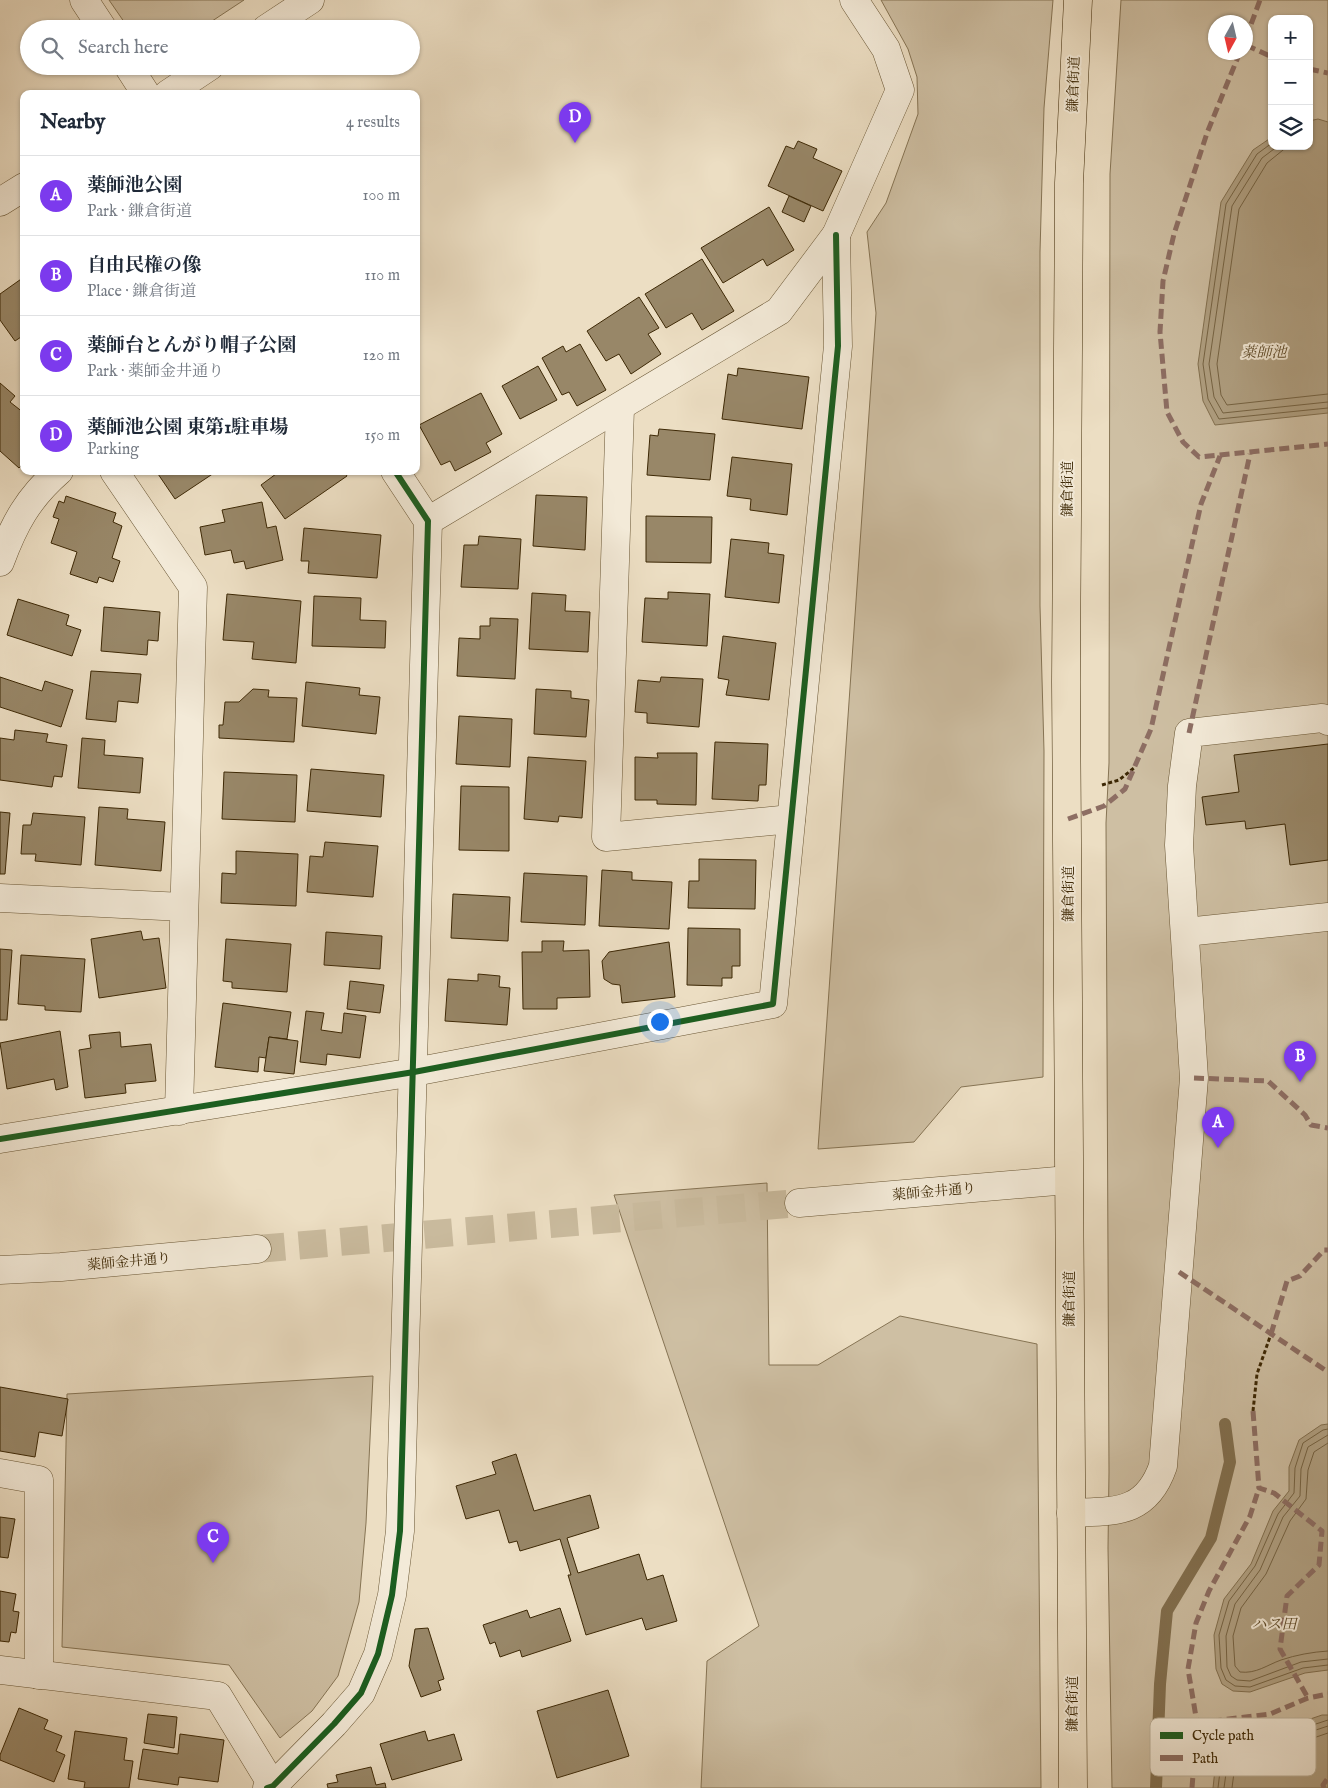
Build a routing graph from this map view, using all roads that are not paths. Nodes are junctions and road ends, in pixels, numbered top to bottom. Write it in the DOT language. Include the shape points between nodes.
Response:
graph roads {
  1 [pos="84,0"];
  2 [pos="310,0"];
  3 [pos="854,0"];
  4 [pos="1078,0"];
  5 [pos="97,20"];
  6 [pos="280,20"];
  7 [pos="134,75"];
  8 [pos="196,75"];
  9 [pos="143,90"];
  10 [pos="174,90"];
  11 [pos="20,190"];
  12 [pos="0,202"];
  13 [pos="836,235"];
  14 [pos="620,408"];
  15 [pos="54,475"];
  16 [pos="117,475"];
  17 [pos="398,475"];
  18 [pos="428,521"];
  19 [pos="0,562"];
  20 [pos="1328,720"];
  21 [pos="791,819"];
  22 [pos="0,898"];
  23 [pos="183,907"];
  24 [pos="1328,917"];
  25 [pos="1186,932"];
  26 [pos="414,1072"];
  27 [pos="179,1111"];
  28 [pos="0,1139"];
  29 [pos="1068,1180"];
  30 [pos="799,1203"];
  31 [pos="257,1249"];
  32 [pos="0,1270"];
  33 [pos="0,1473"];
  34 [pos="1071,1513"];
  35 [pos="0,1670"];
  36 [pos="39,1675"];
  37 [pos="271,1787"];
  38 [pos="1073,1788"];
  1 -- 5 [label="street"];
  2 -- 6 [label="street"];
  3 -- 13 [label="street" via="886,49 900,90"];
  4 -- 29 [label="main road, 鎌倉街道" via="1069,183 1066,672"];
  7 -- 9 [label="street"];
  8 -- 10 [label="street"];
  11 -- 12 [label="street"];
  13 -- 14 [label="street" via="779,311"];
  13 -- 21 [label="street" via="838,346"];
  14 -- 18 [label="street"];
  14 -- 21 [label="street" via="606,837"];
  15 -- 19 [label="street" via="40,487 14,524"];
  16 -- 23 [label="street" via="193,587"];
  17 -- 18 [label="street"];
  18 -- 26 [label="street"];
  20 -- 25 [label="street" via="1322,718 1189,733 1182,786 1180,845"];
  21 -- 26 [label="street" via="773,1004"];
  22 -- 23 [label="street"];
  23 -- 27 [label="street"];
  24 -- 25 [label="street"];
  25 -- 34 [label="street" via="1194,1078 1162,1466 1157,1483 1147,1497 1120,1510"];
  26 -- 27 [label="street"];
  26 -- 37 [label="street" via="400,1531 392,1595 378,1654 361,1693"];
  27 -- 28 [label="street"];
  29 -- 30 [label="street, 薬師金井通り"];
  29 -- 34 [label="main road, 鎌倉街道"];
  31 -- 32 [label="street, 薬師金井通り"];
  33 -- 36 [label="street" via="39,1480"];
  34 -- 38 [label="main road, 鎌倉街道"];
  35 -- 36 [label="street"];
  36 -- 37 [label="street" via="218,1696"];
}
